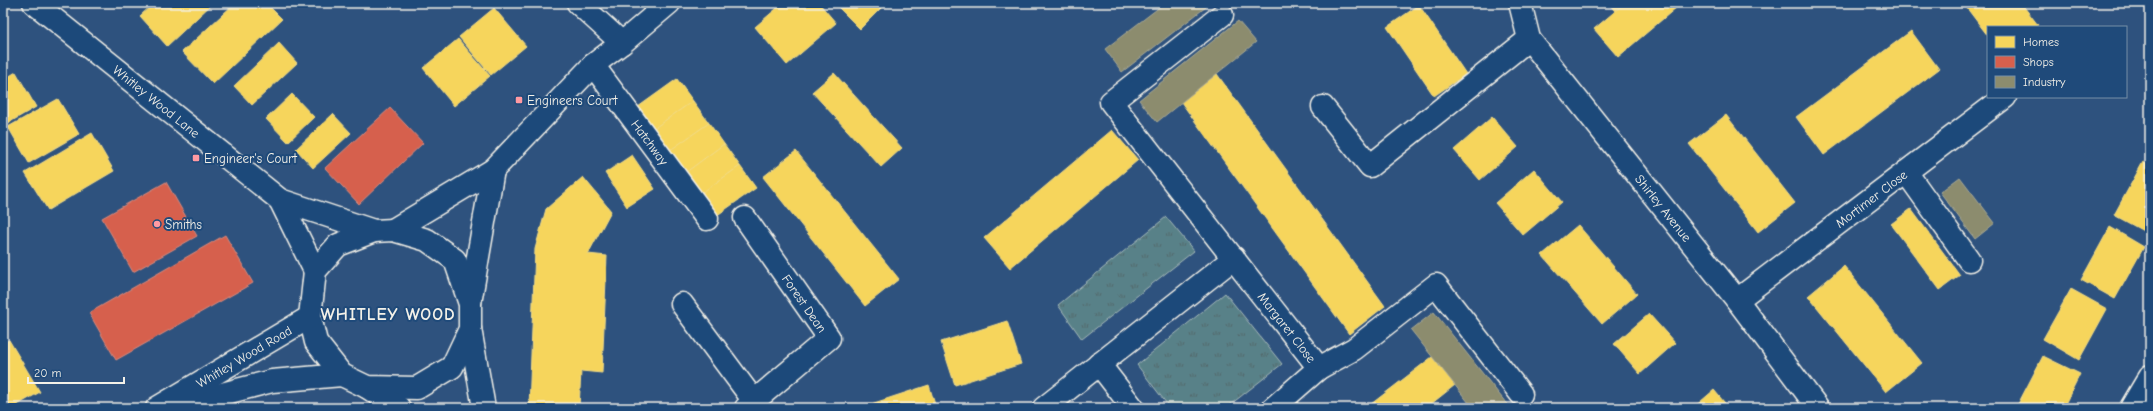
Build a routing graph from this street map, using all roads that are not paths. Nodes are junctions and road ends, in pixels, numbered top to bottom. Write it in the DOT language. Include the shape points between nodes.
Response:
graph roads {
  1 [pos="34,3"];
  2 [pos="578,3"];
  3 [pos="668,3"];
  4 [pos="1520,3"];
  5 [pos="1222,15"];
  6 [pos="1529,39"];
  7 [pos="622,43"];
  8 [pos="593,65"];
  9 [pos="2004,98"];
  10 [pos="1323,107"];
  11 [pos="493,170"];
  12 [pos="1906,172"];
  13 [pos="280,200"];
  14 [pos="745,218"];
  15 [pos="707,220"];
  16 [pos="384,230"];
  17 [pos="1234,258"];
  18 [pos="1969,260"];
  19 [pos="316,270"];
  20 [pos="1736,300"];
  21 [pos="470,304"];
  22 [pos="682,304"];
  23 [pos="310,317"];
  24 [pos="470,329"];
  25 [pos="1098,364"];
  26 [pos="1319,368"];
  27 [pos="342,375"];
  28 [pos="2149,379"];
  29 [pos="367,387"];
  30 [pos="1521,394"];
  31 [pos="750,404"];
  32 [pos="157,408"];
  33 [pos="169,408"];
  34 [pos="399,408"];
  35 [pos="484,408"];
  36 [pos="1044,408"];
  37 [pos="1133,408"];
  38 [pos="1273,408"];
  39 [pos="1818,408"];
  40 [pos="2131,408"];
  1 -- 13 [label="street, Whitley Wood Lane"];
  2 -- 7 [label="street"];
  3 -- 7 [label="street"];
  4 -- 6 [label="street, Shirley Avenue"];
  5 -- 17 [label="street, Margaret Close" via="1111,102"];
  6 -- 10 [label="street" via="1370,166"];
  6 -- 20 [label="street, Shirley Avenue"];
  7 -- 8 [label="street"];
  8 -- 11 [label="street"];
  8 -- 15 [label="street, Hatchway"];
  9 -- 12 [label="street, Mortimer Close"];
  11 -- 16 [label="street"];
  11 -- 21 [label="street"];
  12 -- 18 [label="street"];
  12 -- 20 [label="street, Mortimer Close"];
  13 -- 16 [label="street, Whitley Wood Lane"];
  13 -- 19 [label="street, Whitley Wood Lane"];
  14 -- 31 [label="street, Forest Dean" via="829,338"];
  16 -- 19 [label="street" via="338,245"];
  16 -- 21 [label="street, Whitley Wood Lane" via="427,240 455,260"];
  17 -- 25 [label="street"];
  17 -- 26 [label="street, Margaret Close"];
  19 -- 23 [label="street"];
  20 -- 39 [label="street, Shirley Avenue"];
  21 -- 24 [label="street"];
  22 -- 31 [label="street"];
  23 -- 27 [label="street" via="316,342"];
  23 -- 32 [label="street, Whitley Wood Road"];
  24 -- 29 [label="street" via="452,367 417,388"];
  24 -- 35 [label="street"];
  25 -- 36 [label="street"];
  25 -- 37 [label="street"];
  26 -- 30 [label="street" via="1354,349 1436,285"];
  26 -- 38 [label="street, Margaret Close"];
  27 -- 29 [label="street"];
  27 -- 33 [label="street, Whitley Wood Road" via="272,381"];
  28 -- 40 [label="street"];
  29 -- 34 [label="street"];
}
